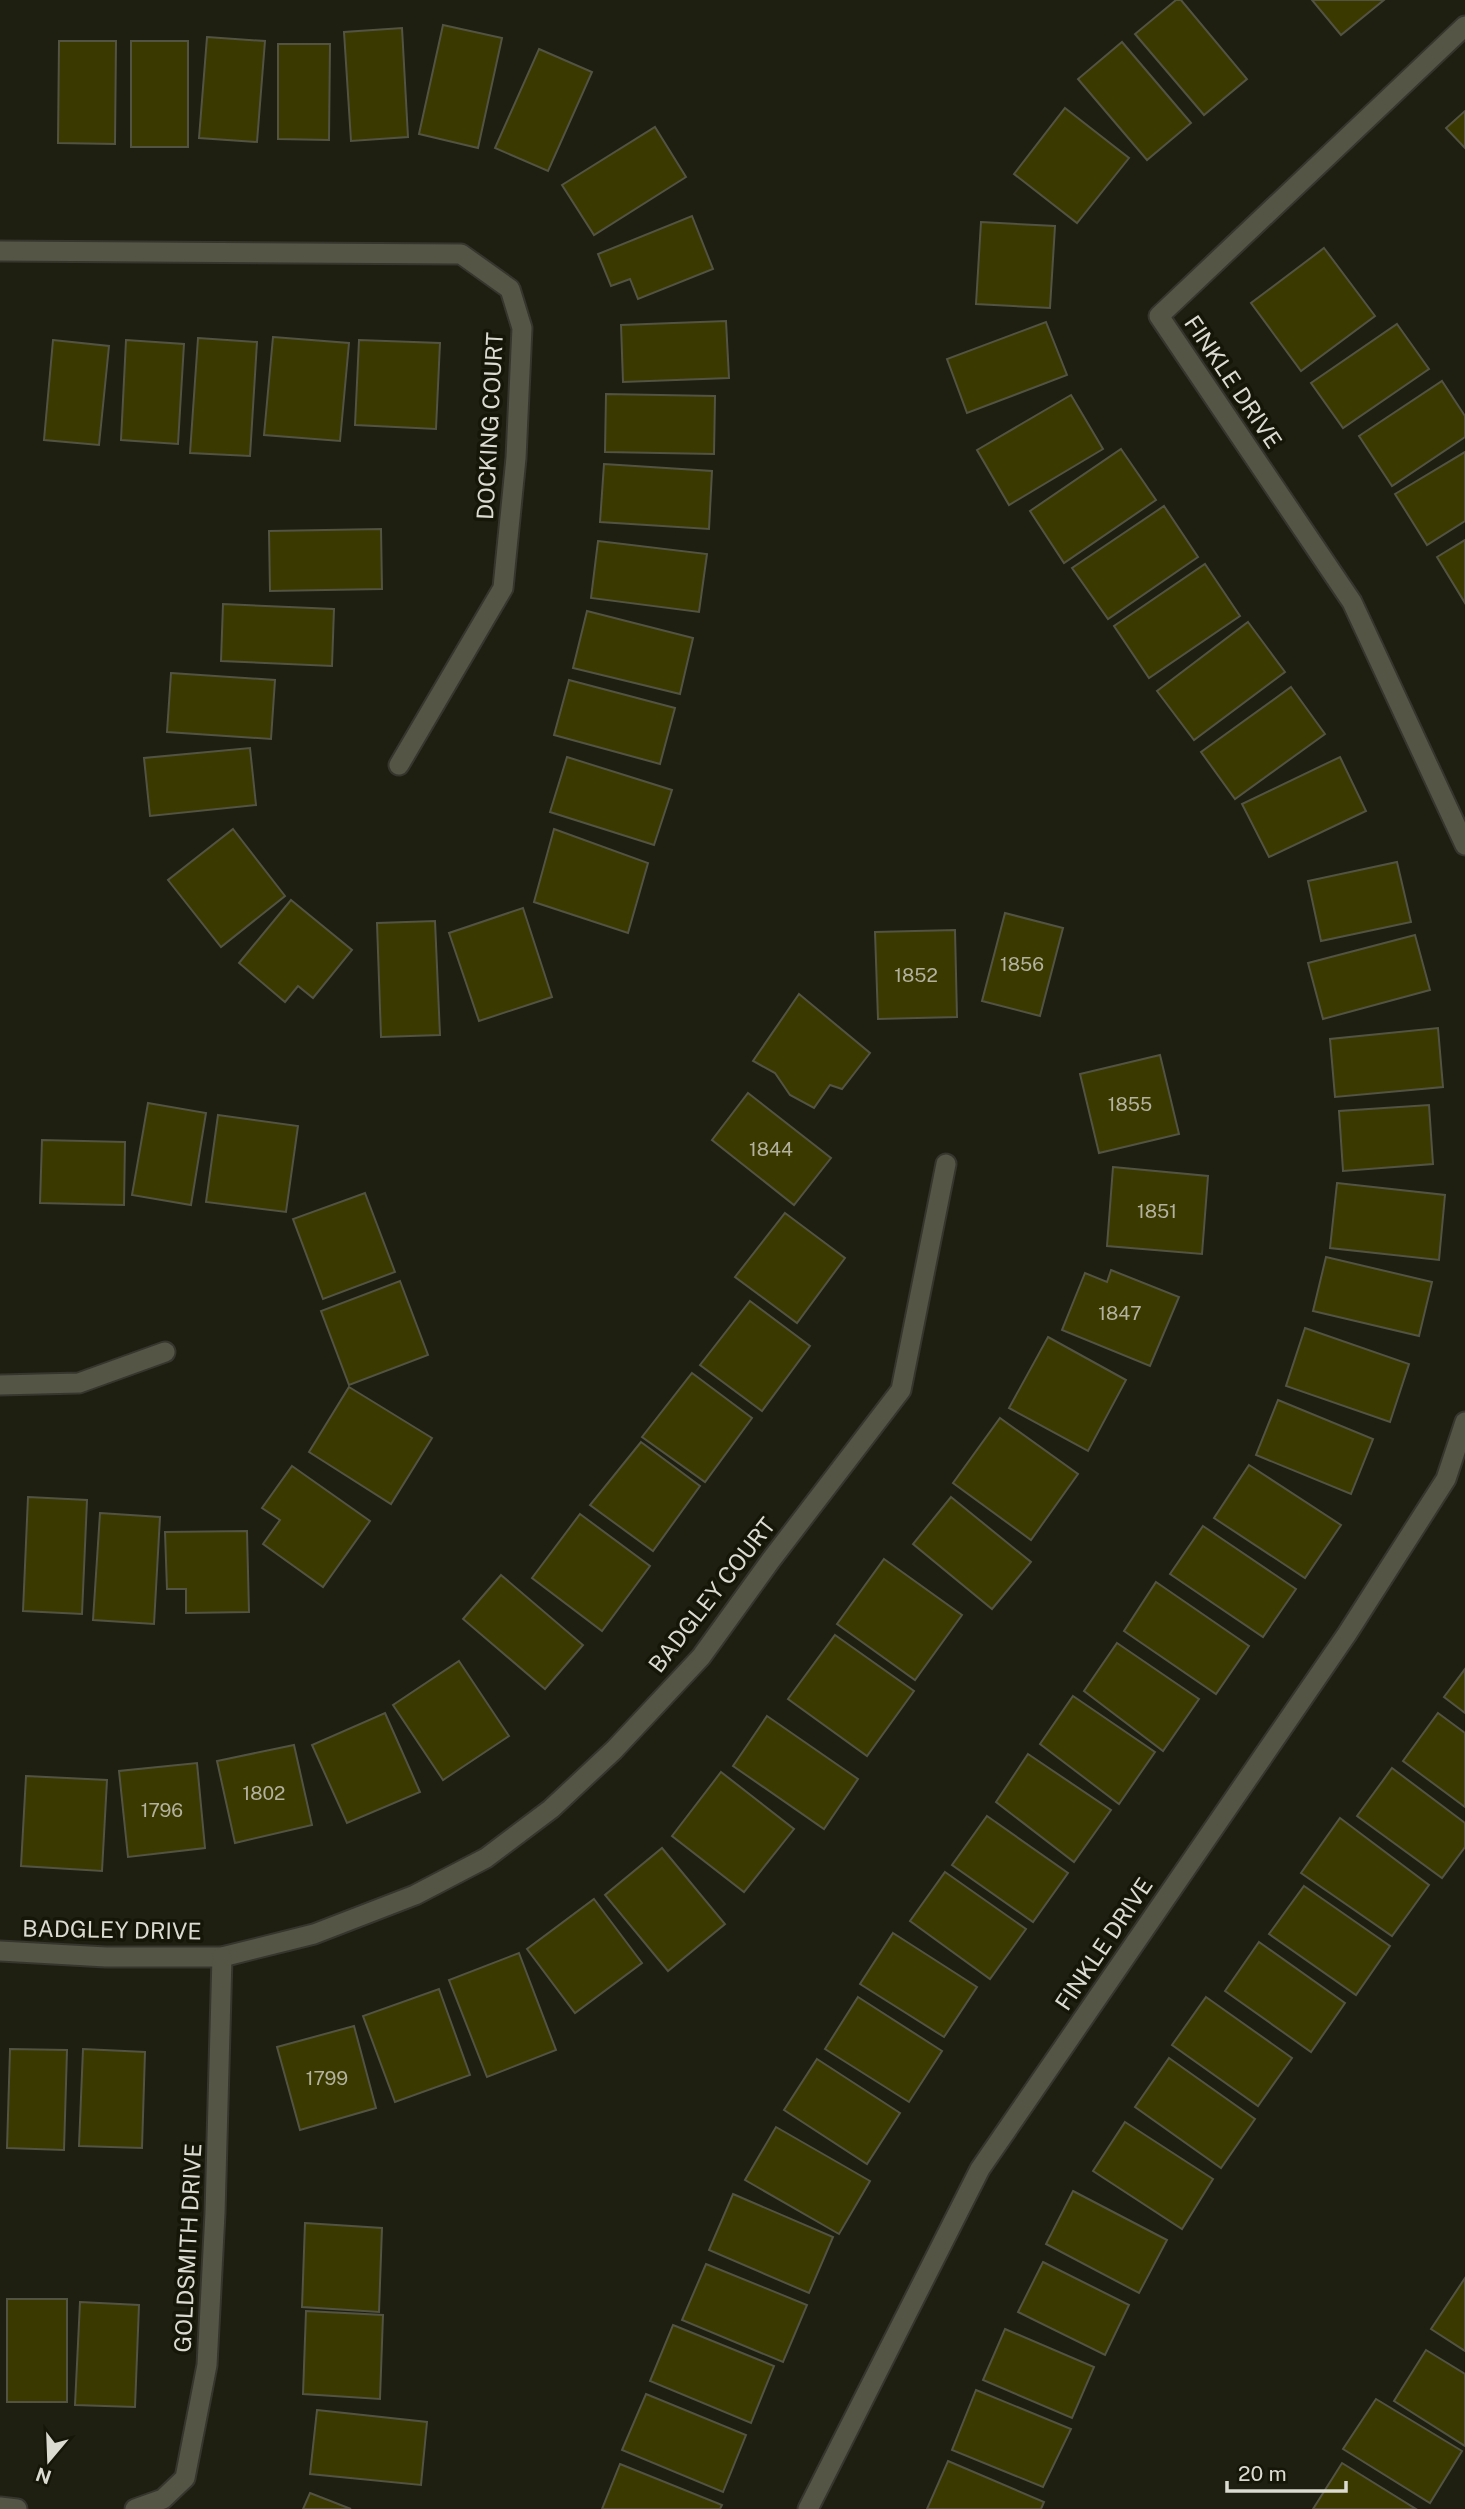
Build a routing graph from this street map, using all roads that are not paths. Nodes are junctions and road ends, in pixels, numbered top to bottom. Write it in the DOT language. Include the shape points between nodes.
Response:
graph roads {
  1 [pos="1465,26"];
  2 [pos="0,251"];
  3 [pos="400,765"];
  4 [pos="1465,845"];
  5 [pos="946,1164"];
  6 [pos="165,1352"];
  7 [pos="0,1385"];
  8 [pos="1465,1422"];
  9 [pos="0,1951"];
  10 [pos="222,1957"];
  11 [pos="0,2507"];
  12 [pos="17,2509"];
  13 [pos="135,2509"];
  14 [pos="808,2509"];
  1 -- 4 [label="street, FINKLE DRIVE" via="1159,316 1352,602"];
  2 -- 3 [label="street, DOCKING COURT" via="460,254 510,289 522,328 503,588"];
  5 -- 10 [label="street, BADGLEY COURT" via="901,1390 701,1657 551,1809 486,1858 415,1895 314,1934"];
  6 -- 7 [label="street" via="79,1383"];
  8 -- 14 [label="street, FINKLE DRIVE" via="1446,1479 1347,1634 979,2169"];
  9 -- 10 [label="street, BADGLEY DRIVE"];
  10 -- 13 [label="street, GOLDSMITH DRIVE" via="206,2365 185,2478 163,2499"];
  11 -- 12 [label="street"];
}
